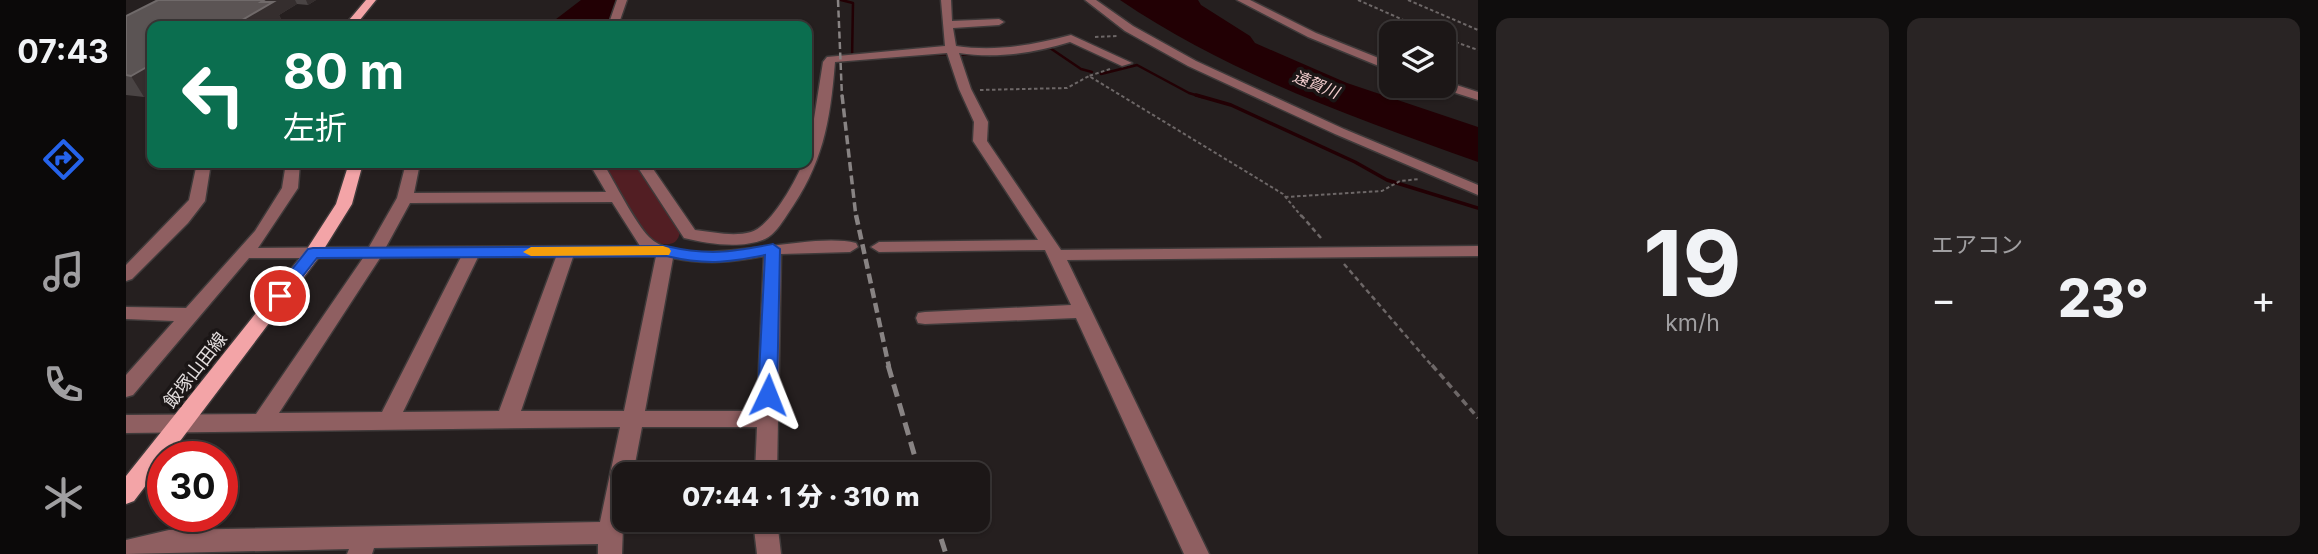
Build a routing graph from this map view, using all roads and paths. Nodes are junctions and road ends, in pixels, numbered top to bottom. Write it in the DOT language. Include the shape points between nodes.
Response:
graph roads {
  1 [pos="371,0"];
  2 [pos="622,0"];
  3 [pos="946,0"];
  4 [pos="1090,0"];
  5 [pos="1242,0"];
  6 [pos="1358,0"];
  7 [pos="1408,0"];
  8 [pos="353,21"];
  9 [pos="615,21"];
  10 [pos="1406,21"];
  11 [pos="947,25"];
  12 [pos="1478,30"];
  13 [pos="1000,34"];
  14 [pos="1456,42"];
  15 [pos="1478,50"];
  16 [pos="952,52"];
  17 [pos="1379,62"];
  18 [pos="1126,63"];
  19 [pos="1089,76"];
  20 [pos="1456,89"];
  21 [pos="966,90"];
  22 [pos="1478,96"];
  23 [pos="812,159"];
  24 [pos="203,168"];
  25 [pos="292,168"];
  26 [pos="355,168"];
  27 [pos="412,168"];
  28 [pos="599,168"];
  29 [pos="645,168"];
  30 [pos="808,168"];
  31 [pos="1395,183"];
  32 [pos="1478,190"];
  33 [pos="616,197"];
  34 [pos="1285,197"];
  35 [pos="405,198"];
  36 [pos="690,234"];
  37 [pos="757,235"];
  38 [pos="850,247"];
  39 [pos="879,247"];
  40 [pos="773,249"];
  41 [pos="1053,250"];
  42 [pos="567,251"];
  43 [pos="666,251"];
  44 [pos="1478,251"];
  45 [pos="472,252"];
  46 [pos="244,253"];
  47 [pos="313,253"];
  48 [pos="375,253"];
  49 [pos="1334,253"];
  50 [pos="126,275"];
  51 [pos="1083,311"];
  52 [pos="126,313"];
  53 [pos="189,315"];
  54 [pos="925,318"];
  55 [pos="126,389"];
  56 [pos="634,418"];
  57 [pos="1478,418"];
  58 [pos="508,419"];
  59 [pos="767,419"];
  60 [pos="388,421"];
  61 [pos="261,423"];
  62 [pos="126,424"];
  63 [pos="179,424"];
  64 [pos="766,462"];
  65 [pos="126,494"];
  66 [pos="766,532"];
  67 [pos="610,544"];
  68 [pos="363,546"];
  69 [pos="126,552"];
  70 [pos="769,554"];
  71 [pos="1197,554"];
  1 -- 8 [label="main road"];
  2 -- 9 [label="street"];
  3 -- 11 [label="street"];
  4 -- 32 [label="street" via="1199,68"];
  5 -- 17 [label="street"];
  6 -- 10 [label="path"];
  7 -- 12 [label="path"];
  11 -- 13 [label="street"];
  11 -- 16 [label="street"];
  13 -- 16 [label="street" via="986,54"];
  13 -- 18 [label="street" via="1049,46 1070,38"];
  14 -- 15 [label="path"];
  16 -- 21 [label="street"];
  16 -- 23 [label="street" via="829,62 824,122"];
  18 -- 19 [label="path"];
  19 -- 21 [label="path" via="1067,88"];
  19 -- 34 [label="path"];
  20 -- 22 [label="street"];
  21 -- 41 [label="street" via="981,122 981,141 989,157"];
  24 -- 50 [label="street" via="197,201"];
  25 -- 46 [label="street" via="290,188"];
  26 -- 47 [label="main road, 飯塚山田線" via="344,204"];
  27 -- 35 [label="street"];
  28 -- 33 [label="street"];
  29 -- 36 [label="street"];
  30 -- 37 [label="street" via="792,200"];
  31 -- 34 [label="path" via="1382,191"];
  33 -- 35 [label="street"];
  33 -- 43 [label="street" via="643,241"];
  34 -- 49 [label="path"];
  35 -- 48 [label="street"];
  36 -- 37 [label="street" via="723,238"];
  36 -- 43 [label="street"];
  37 -- 40 [label="street"];
  38 -- 40 [label="street"];
  39 -- 41 [label="street"];
  40 -- 43 [label="street" via="722,258"];
  40 -- 59 [label="street"];
  41 -- 49 [label="street"];
  41 -- 51 [label="street"];
  42 -- 43 [label="street"];
  42 -- 45 [label="street"];
  42 -- 58 [label="street"];
  43 -- 56 [label="street"];
  44 -- 49 [label="street"];
  45 -- 48 [label="street"];
  45 -- 60 [label="street"];
  46 -- 47 [label="street"];
  46 -- 53 [label="street"];
  47 -- 48 [label="street"];
  47 -- 63 [label="main road, 飯塚山田線"];
  48 -- 61 [label="street"];
  49 -- 57 [label="path"];
  51 -- 54 [label="street"];
  51 -- 71 [label="street"];
  52 -- 53 [label="street"];
  53 -- 55 [label="street"];
  56 -- 58 [label="street"];
  56 -- 59 [label="street"];
  56 -- 67 [label="street"];
  58 -- 60 [label="street"];
  59 -- 64 [label="street"];
  60 -- 61 [label="street"];
  61 -- 63 [label="street"];
  62 -- 63 [label="street"];
  63 -- 65 [label="main road, 飯塚山田線"];
  66 -- 70 [label="street"];
  67 -- 68 [label="street"];
  68 -- 69 [label="street" via="169,541"];
}
